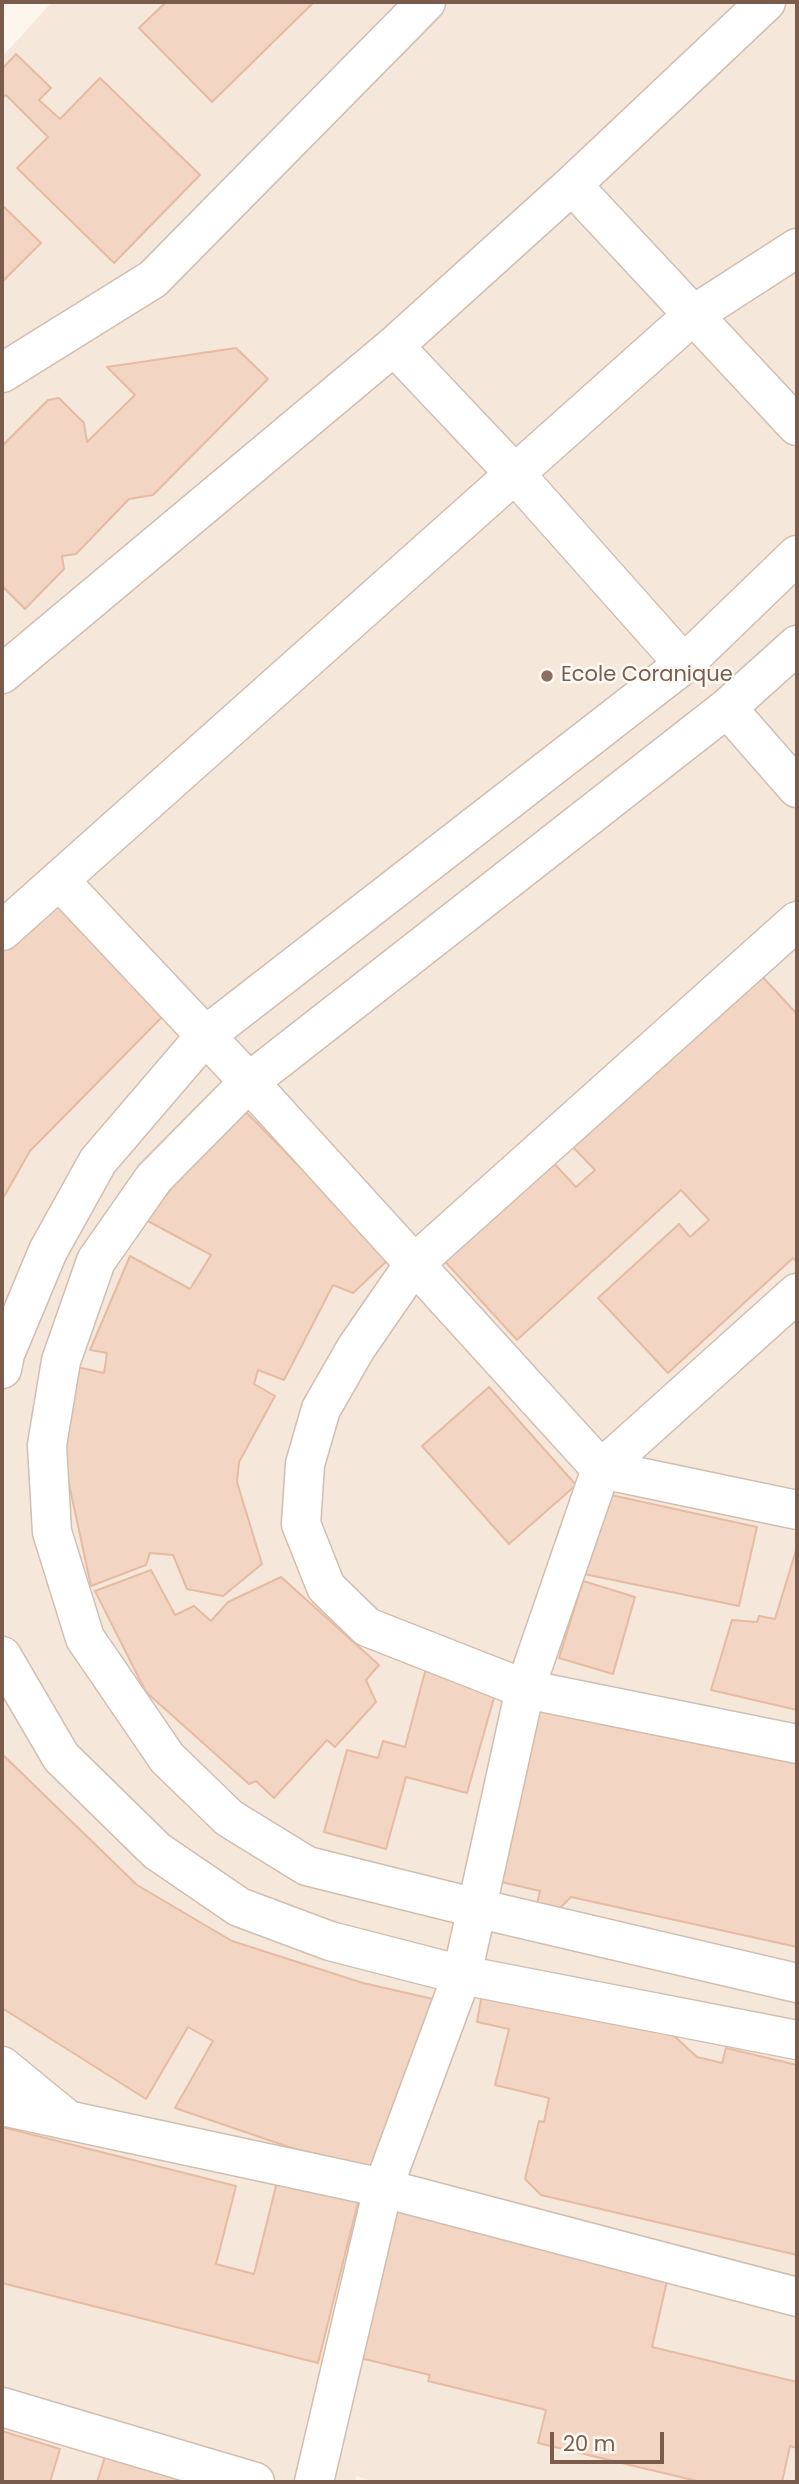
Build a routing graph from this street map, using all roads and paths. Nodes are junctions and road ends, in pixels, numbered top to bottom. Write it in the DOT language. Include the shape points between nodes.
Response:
graph roads {
  1 [pos="426,2"];
  2 [pos="766,2"];
  3 [pos="572,185"];
  4 [pos="797,248"];
  5 [pos="694,315"];
  6 [pos="394,346"];
  7 [pos="2,373"];
  8 [pos="797,426"];
  9 [pos="514,474"];
  10 [pos="797,555"];
  11 [pos="797,645"];
  12 [pos="684,664"];
  13 [pos="2,674"];
  14 [pos="727,708"];
  15 [pos="797,788"];
  16 [pos="59,880"];
  17 [pos="797,921"];
  18 [pos="2,930"];
  19 [pos="205,1037"];
  20 [pos="249,1082"];
  21 [pos="414,1264"];
  22 [pos="797,1293"];
  23 [pos="2,1369"];
  24 [pos="601,1469"];
  25 [pos="797,1510"];
  26 [pos="2,1656"];
  27 [pos="526,1689"];
  28 [pos="797,1744"];
  29 [pos="476,1908"];
  30 [pos="462,1975"];
  31 [pos="797,1983"];
  32 [pos="797,2040"];
  33 [pos="2,2066"];
  34 [pos="2,2106"];
  35 [pos="65,2118"];
  36 [pos="383,2188"];
  37 [pos="797,2297"];
  38 [pos="2,2407"];
  39 [pos="255,2482"];
  40 [pos="314,2482"];
  1 -- 7 [label="street" via="153,279"];
  2 -- 3 [label="street"];
  3 -- 5 [label="street"];
  3 -- 6 [label="street"];
  4 -- 5 [label="street"];
  5 -- 8 [label="street"];
  5 -- 9 [label="street"];
  6 -- 9 [label="street"];
  6 -- 13 [label="street"];
  9 -- 12 [label="street"];
  9 -- 16 [label="street"];
  10 -- 12 [label="street"];
  11 -- 14 [label="street"];
  12 -- 19 [label="street"];
  14 -- 15 [label="street"];
  14 -- 20 [label="street"];
  16 -- 18 [label="street"];
  16 -- 19 [label="street"];
  17 -- 21 [label="street"];
  19 -- 20 [label="street"];
  19 -- 23 [label="street" via="98,1161 48,1251"];
  20 -- 21 [label="street"];
  20 -- 29 [label="street" via="154,1178 96,1261 61,1361 47,1446 52,1532 85,1638 167,1759 229,1818 307,1866"];
  21 -- 24 [label="street"];
  21 -- 27 [label="street" via="321,1409 305,1464 301,1524 326,1587 367,1627"];
  22 -- 24 [label="street"];
  24 -- 25 [label="street"];
  24 -- 27 [label="street"];
  26 -- 30 [label="street" via="61,1757 157,1851 239,1907 330,1941"];
  27 -- 28 [label="street"];
  27 -- 29 [label="street"];
  29 -- 30 [label="street"];
  29 -- 31 [label="street"];
  30 -- 32 [label="street"];
  30 -- 36 [label="street"];
  33 -- 35 [label="street"];
  34 -- 35 [label="street"];
  35 -- 36 [label="street"];
  36 -- 37 [label="street"];
  36 -- 40 [label="street"];
  38 -- 39 [label="street"];
}
